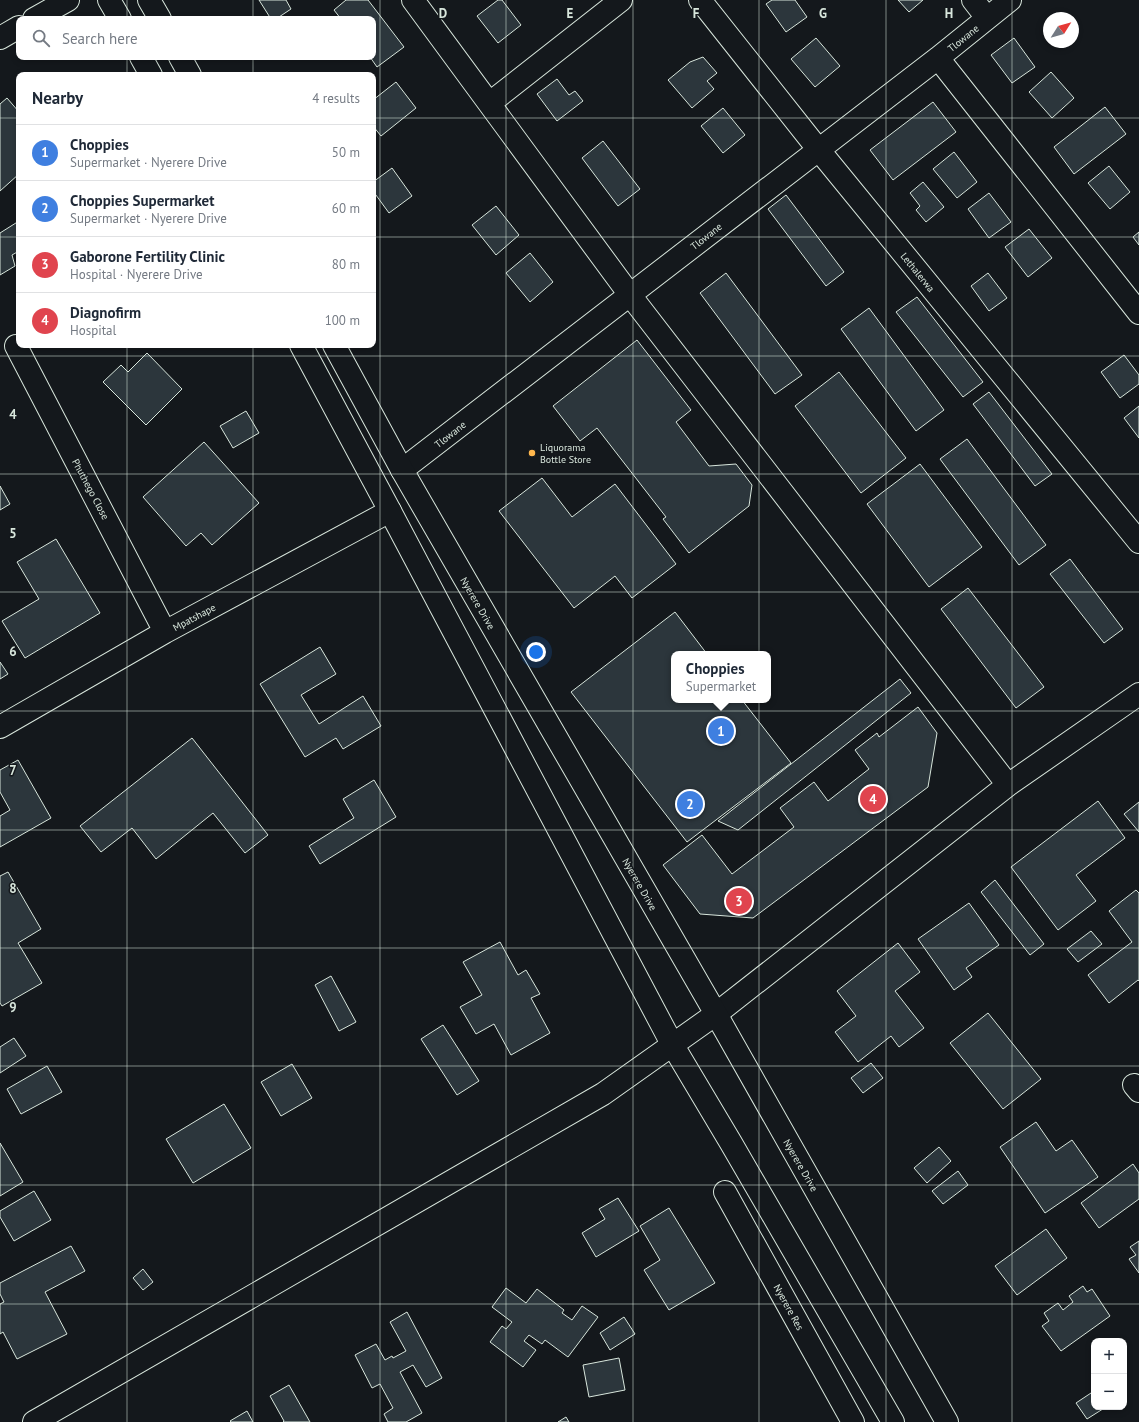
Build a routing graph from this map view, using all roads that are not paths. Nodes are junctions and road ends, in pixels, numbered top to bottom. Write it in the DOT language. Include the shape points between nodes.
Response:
graph roads {
  1 [pos="109,0"];
  2 [pos="149,0"];
  3 [pos="413,0"];
  4 [pos="621,0"];
  5 [pos="700,0"];
  6 [pos="973,0"];
  7 [pos="1010,0"];
  8 [pos="58,3"];
  9 [pos="38,16"];
  10 [pos="118,16"];
  11 [pos="158,16"];
  12 [pos="987,18"];
  13 [pos="16,29"];
  14 [pos="0,38"];
  15 [pos="938,58"];
  16 [pos="143,60"];
  17 [pos="182,60"];
  18 [pos="149,72"];
  19 [pos="188,72"];
  20 [pos="490,103"];
  21 [pos="818,149"];
  22 [pos="630,295"];
  23 [pos="1139,313"];
  24 [pos="17,348"];
  25 [pos="303,348"];
  26 [pos="336,348"];
  27 [pos="402,470"];
  28 [pos="390,511"];
  29 [pos="1139,542"];
  30 [pos="165,632"];
  31 [pos="1139,694"];
  32 [pos="0,727"];
  33 [pos="1008,784"];
  34 [pos="716,1014"];
  35 [pos="672,1044"];
  36 [pos="725,1192"];
  37 [pos="34,1422"];
  38 [pos="853,1422"];
  39 [pos="893,1422"];
  40 [pos="947,1422"];
  1 -- 10 [label="street"];
  2 -- 11 [label="street"];
  3 -- 20 [label="street"];
  4 -- 20 [label="street"];
  5 -- 21 [label="street, Lethalerwa"];
  6 -- 12 [label="street"];
  7 -- 12 [label="street, Tlowane"];
  8 -- 9 [label="street"];
  12 -- 15 [label="street, Tlowane"];
  13 -- 14 [label="street"];
  15 -- 21 [label="street, Tlowane"];
  15 -- 23 [label="street"];
  16 -- 18 [label="street"];
  17 -- 19 [label="street"];
  20 -- 22 [label="street"];
  21 -- 22 [label="street, Tlowane"];
  21 -- 29 [label="street, Lethalerwa"];
  22 -- 27 [label="street, Tlowane"];
  22 -- 33 [label="street"];
  24 -- 30 [label="street, Phuthego Close"];
  25 -- 28 [label="street"];
  26 -- 27 [label="street, Nyerere Drive"];
  27 -- 34 [label="street, Nyerere Drive"];
  28 -- 30 [label="street, Mpatshape"];
  28 -- 35 [label="street"];
  30 -- 32 [label="street, Mpatshape"];
  31 -- 33 [label="street"];
  33 -- 34 [label="street"];
  34 -- 35 [label="street"];
  34 -- 40 [label="street, Nyerere Drive"];
  35 -- 37 [label="street" via="603,1094"];
  35 -- 39 [label="street"];
  36 -- 38 [label="street, Nyerere Res"];
}
